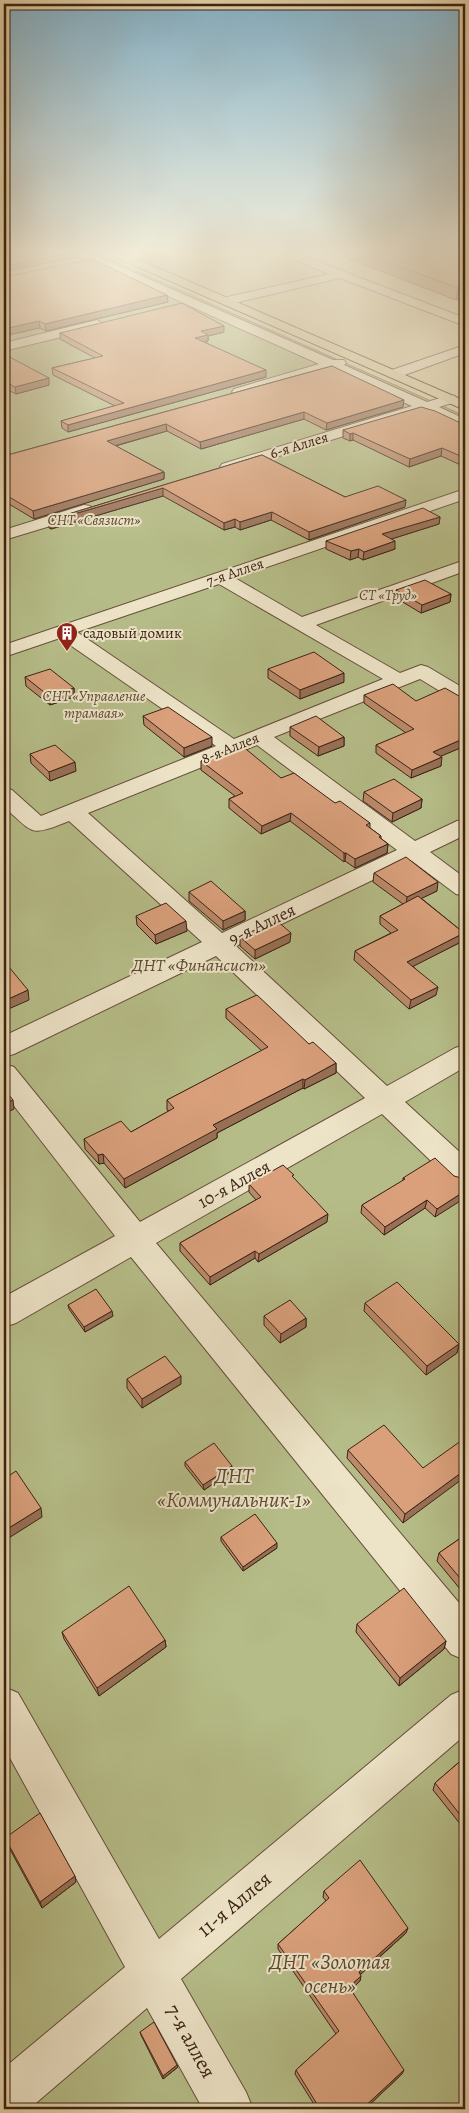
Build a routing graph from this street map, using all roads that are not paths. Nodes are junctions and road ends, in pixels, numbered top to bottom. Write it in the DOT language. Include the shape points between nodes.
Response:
graph roads {
  1 [pos="306,353"];
  2 [pos="345,353"];
  3 [pos="457,353"];
  4 [pos="358,358"];
  5 [pos="334,365"];
  6 [pos="394,374"];
  7 [pos="221,397"];
  8 [pos="450,399"];
  9 [pos="426,406"];
  10 [pos="465,406"];
  11 [pos="465,424"];
  12 [pos="210,472"];
  13 [pos="465,494"];
  14 [pos="98,506"];
  15 [pos="4,535"];
  16 [pos="465,565"];
  17 [pos="220,577"];
  18 [pos="300,624"];
  19 [pos="62,631"];
  20 [pos="4,651"];
  21 [pos="398,680"];
  22 [pos="465,698"];
  23 [pos="259,736"];
  24 [pos="232,747"];
  25 [pos="4,795"];
  26 [pos="72,811"];
  27 [pos="465,826"];
  28 [pos="414,851"];
  29 [pos="465,889"];
  30 [pos="219,944"];
  31 [pos="4,1047"];
  32 [pos="465,1055"];
  33 [pos="4,1074"];
  34 [pos="384,1100"];
  35 [pos="465,1175"];
  36 [pos="136,1240"];
  37 [pos="4,1314"];
  38 [pos="465,1640"];
  39 [pos="4,1708"];
  40 [pos="465,1709"];
  41 [pos="152,1973"];
  42 [pos="4,2099"];
  43 [pos="229,2109"];
  1 -- 5 [label="street"];
  2 -- 4 [label="main road"];
  3 -- 6 [label="street"];
  4 -- 5 [label="street"];
  4 -- 6 [label="main road"];
  5 -- 7 [label="street"];
  5 -- 9 [label="street"];
  6 -- 8 [label="main road"];
  8 -- 9 [label="street, 6-я Аллея"];
  8 -- 10 [label="main road"];
  9 -- 11 [label="street"];
  9 -- 12 [label="street, 6-я Аллея"];
  13 -- 17 [label="street, 7-я Аллея"];
  14 -- 15 [label="street"];
  16 -- 18 [label="street"];
  17 -- 18 [label="street"];
  17 -- 19 [label="street, 7-я Аллея"];
  18 -- 21 [label="street"];
  19 -- 20 [label="street, 7-я Аллея"];
  19 -- 24 [label="street"];
  21 -- 22 [label="street, 8-я Аллея" via="421,671"];
  21 -- 23 [label="street, 8-я Аллея"];
  23 -- 24 [label="street, 8-я Аллея"];
  23 -- 28 [label="street"];
  24 -- 26 [label="street, 8-я Аллея"];
  25 -- 26 [label="street, 8-я Аллея" via="38,825"];
  26 -- 30 [label="street"];
  27 -- 28 [label="street, 9-я Аллея"];
  28 -- 29 [label="street"];
  28 -- 30 [label="street, 9-я Аллея"];
  30 -- 31 [label="street, 9-я Аллея"];
  30 -- 34 [label="street"];
  32 -- 34 [label="street, 10-я Аллея"];
  33 -- 36 [label="street"];
  34 -- 35 [label="street"];
  34 -- 36 [label="street, 10-я Аллея"];
  36 -- 37 [label="street, 10-я Аллея"];
  36 -- 38 [label="street"];
  39 -- 41 [label="street, 7-я аллея"];
  40 -- 41 [label="street, 11-я Аллея"];
  41 -- 42 [label="street, 11-я Аллея"];
  41 -- 43 [label="street, 7-я аллея"];
}
